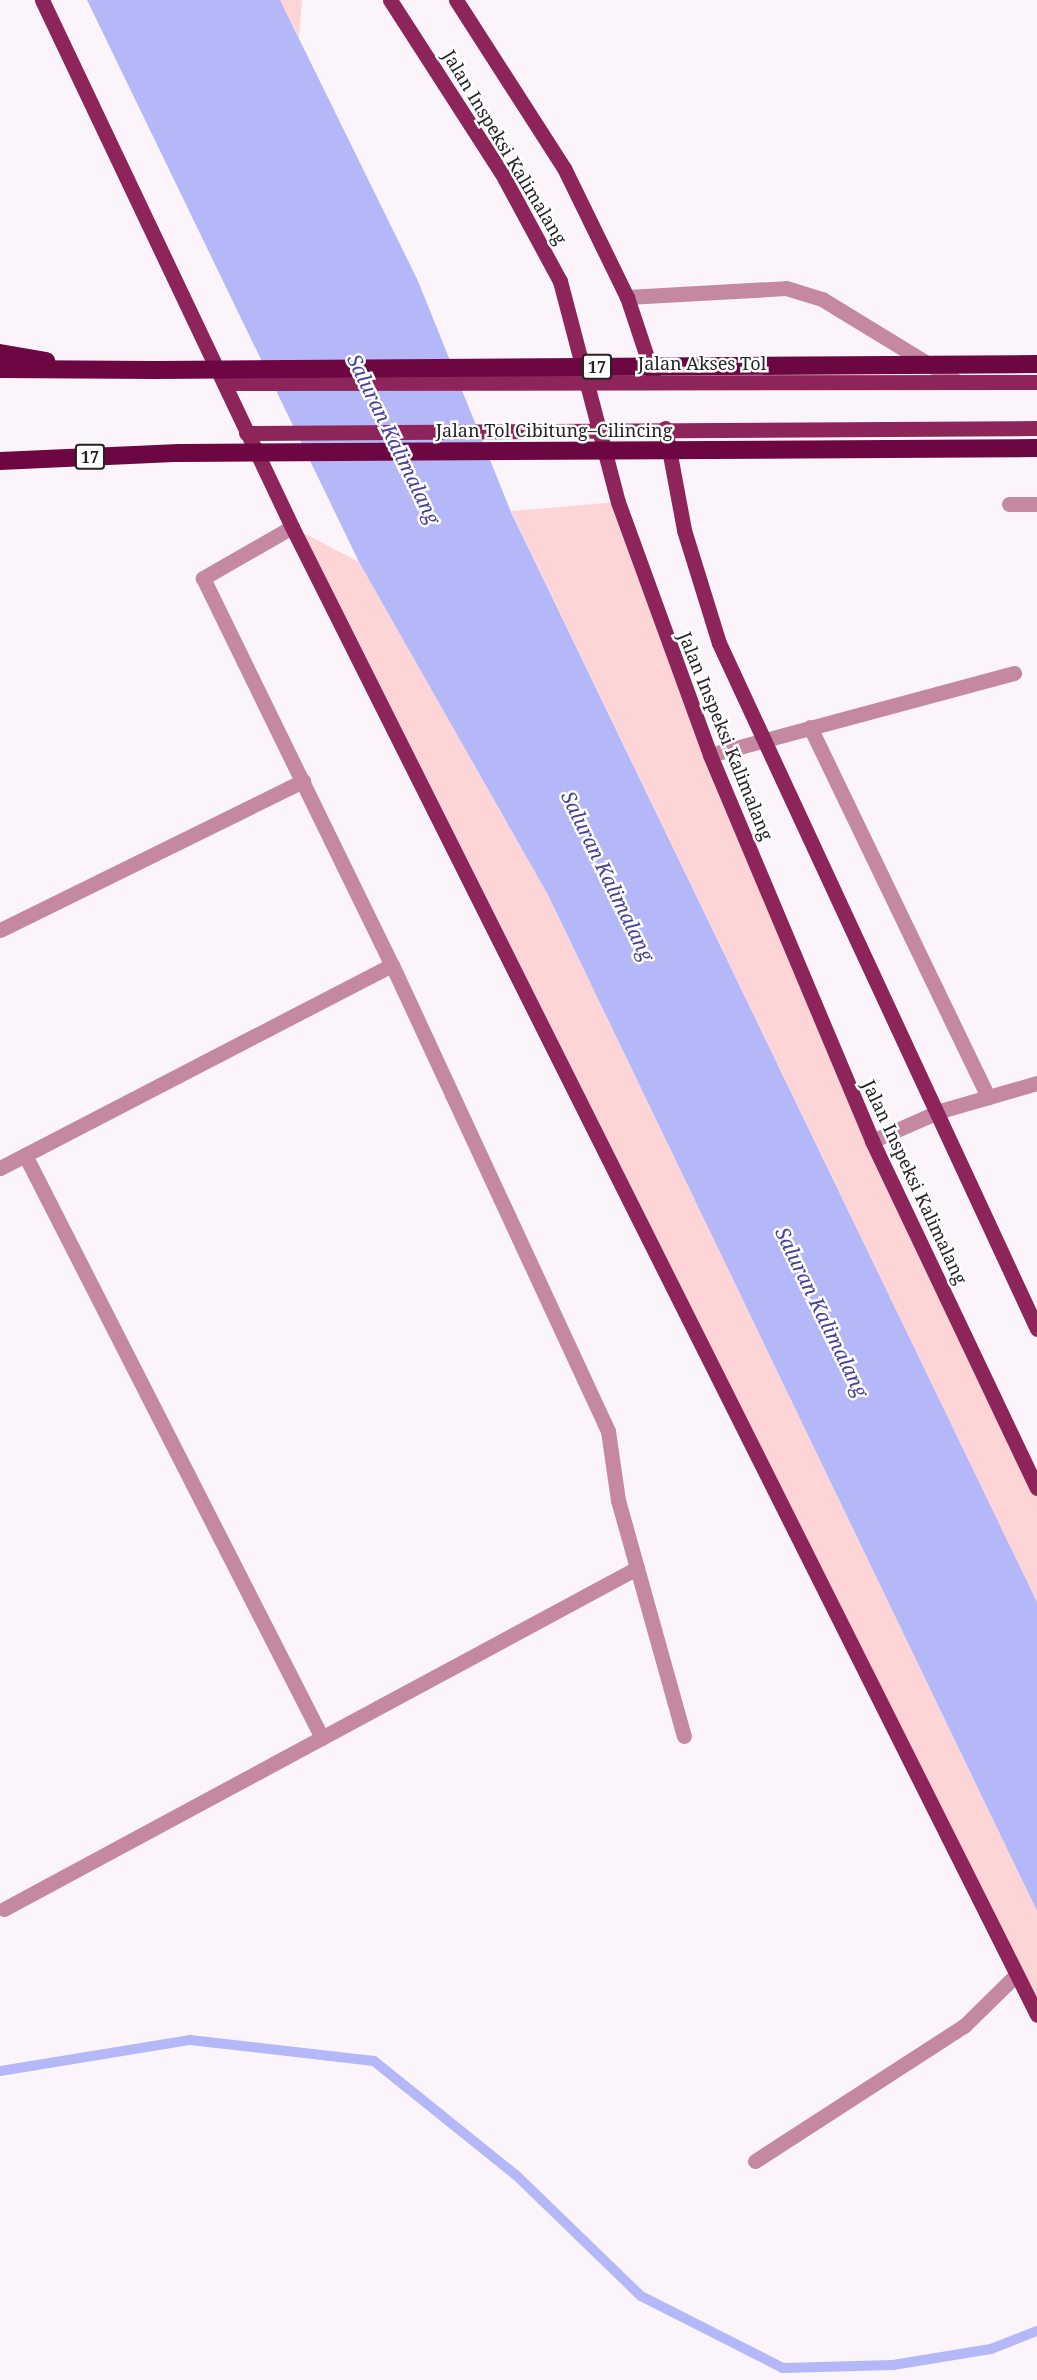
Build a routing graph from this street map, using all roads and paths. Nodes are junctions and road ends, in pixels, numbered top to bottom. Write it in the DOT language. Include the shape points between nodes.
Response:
graph roads {
  1 [pos="42,0"];
  2 [pos="390,0"];
  3 [pos="456,0"];
  4 [pos="627,297"];
  5 [pos="0,353"];
  6 [pos="1037,364"];
  7 [pos="0,369"];
  8 [pos="105,370"];
  9 [pos="958,382"];
  10 [pos="1037,382"];
  11 [pos="224,383"];
  12 [pos="655,383"];
  13 [pos="590,384"];
  14 [pos="665,428"];
  15 [pos="1037,428"];
  16 [pos="597,429"];
  17 [pos="246,433"];
  18 [pos="1037,448"];
  19 [pos="0,461"];
  20 [pos="1009,504"];
  21 [pos="1037,504"];
  22 [pos="292,527"];
  23 [pos="1014,673"];
  24 [pos="810,727"];
  25 [pos="759,738"];
  26 [pos="710,755"];
  27 [pos="303,781"];
  28 [pos="0,930"];
  29 [pos="392,965"];
  30 [pos="1037,1083"];
  31 [pos="987,1097"];
  32 [pos="940,1111"];
  33 [pos="872,1141"];
  34 [pos="26,1155"];
  35 [pos="0,1168"];
  36 [pos="1037,1329"];
  37 [pos="1037,1488"];
  38 [pos="637,1568"];
  39 [pos="684,1736"];
  40 [pos="322,1738"];
  41 [pos="4,1909"];
  42 [pos="1017,1974"];
  43 [pos="1037,2015"];
  44 [pos="755,2161"];
  1 -- 11 [label="main road"];
  2 -- 13 [label="main road, Jalan Inspeksi Kalimalang" via="533,226 560,281"];
  3 -- 4 [label="main road, Jalan Inspeksi Kalimalang" via="564,168"];
  4 -- 9 [label="lane" via="786,288 822,299"];
  4 -- 12 [label="main road, Jalan Inspeksi Kalimalang"];
  5 -- 8 [label="highway"];
  6 -- 8 [label="highway, 17, bridge"];
  7 -- 8 [label="highway, 17"];
  9 -- 10 [label="main road, Jalan Akses Tol"];
  9 -- 12 [label="main road, Jalan Akses Tol"];
  11 -- 13 [label="main road, Jalan Akses Tol"];
  11 -- 17 [label="main road"];
  12 -- 13 [label="main road, Jalan Akses Tol"];
  13 -- 16 [label="main road, Jalan Inspeksi Kalimalang"];
  14 -- 15 [label="main road"];
  14 -- 16 [label="main road"];
  14 -- 25 [label="main road, Jalan Inspeksi Kalimalang" via="696,575"];
  16 -- 17 [label="main road"];
  16 -- 26 [label="main road, Jalan Inspeksi Kalimalang" via="642,576"];
  17 -- 22 [label="main road"];
  18 -- 19 [label="highway, Jalan Tol Cibitung–Cilincing / 17, bridge" via="179,453"];
  20 -- 21 [label="lane"];
  22 -- 27 [label="lane" via="203,578"];
  22 -- 42 [label="main road"];
  23 -- 24 [label="lane"];
  24 -- 25 [label="lane"];
  24 -- 31 [label="lane"];
  25 -- 26 [label="lane"];
  25 -- 32 [label="main road, Jalan Inspeksi Kalimalang"];
  26 -- 33 [label="main road, Jalan Inspeksi Kalimalang"];
  27 -- 28 [label="lane"];
  27 -- 29 [label="lane"];
  29 -- 34 [label="lane"];
  29 -- 38 [label="lane" via="608,1431 618,1500"];
  30 -- 31 [label="lane"];
  31 -- 32 [label="lane"];
  32 -- 33 [label="lane"];
  32 -- 36 [label="main road, Jalan Inspeksi Kalimalang"];
  33 -- 37 [label="main road, Jalan Inspeksi Kalimalang"];
  34 -- 35 [label="lane"];
  34 -- 40 [label="lane"];
  38 -- 39 [label="lane"];
  38 -- 40 [label="lane"];
  40 -- 41 [label="lane"];
  42 -- 43 [label="main road"];
  42 -- 44 [label="lane" via="964,2026"];
}
